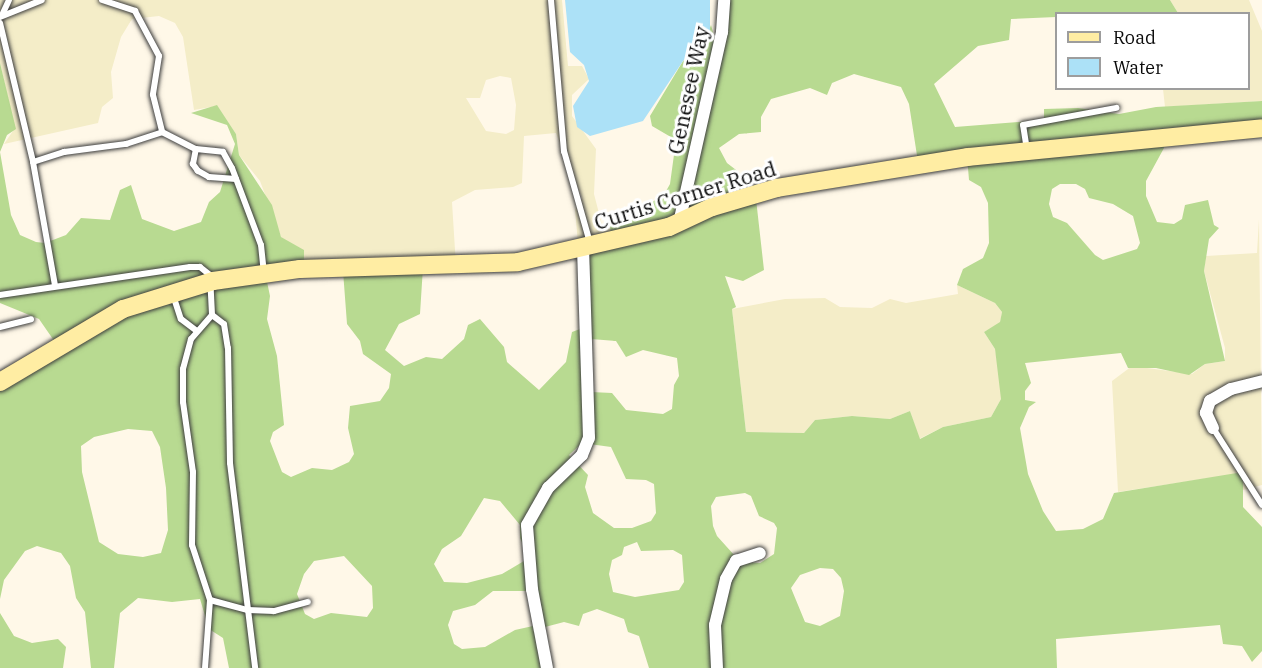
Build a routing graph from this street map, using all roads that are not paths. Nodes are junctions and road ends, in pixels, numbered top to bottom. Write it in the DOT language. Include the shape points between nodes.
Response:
graph roads {
  1 [pos="9,0"];
  2 [pos="42,0"];
  3 [pos="102,0"];
  4 [pos="551,0"];
  5 [pos="724,0"];
  6 [pos="1,15"];
  7 [pos="0,23"];
  8 [pos="1116,108"];
  9 [pos="1262,128"];
  10 [pos="162,132"];
  11 [pos="196,150"];
  12 [pos="1027,151"];
  13 [pos="33,162"];
  14 [pos="236,179"];
  15 [pos="679,223"];
  16 [pos="587,248"];
  17 [pos="264,273"];
  18 [pos="213,281"];
  19 [pos="55,285"];
  20 [pos="172,291"];
  21 [pos="0,296"];
  22 [pos="212,315"];
  23 [pos="31,319"];
  24 [pos="0,327"];
  25 [pos="197,331"];
  26 [pos="1262,381"];
  27 [pos="0,382"];
  28 [pos="1213,428"];
  29 [pos="1262,505"];
  30 [pos="760,553"];
  31 [pos="210,600"];
  32 [pos="308,602"];
  33 [pos="248,610"];
  34 [pos="205,668"];
  35 [pos="255,668"];
  36 [pos="547,668"];
  37 [pos="717,668"];
  1 -- 6 [label="lane"];
  2 -- 6 [label="lane"];
  3 -- 10 [label="lane" via="135,11 155,45 159,56 153,94"];
  4 -- 16 [label="lane" via="564,151"];
  5 -- 15 [label="street, Genesee Way" via="722,32"];
  7 -- 13 [label="lane"];
  8 -- 12 [label="lane" via="1023,125"];
  9 -- 12 [label="street, Curtis Corner Road"];
  10 -- 11 [label="lane"];
  10 -- 13 [label="lane" via="126,144 64,152"];
  11 -- 14 [label="lane" via="223,152"];
  11 -- 14 [label="lane" via="193,164 198,171 209,177"];
  12 -- 15 [label="street, Curtis Corner Road" via="777,188 735,199"];
  13 -- 19 [label="lane"];
  14 -- 17 [label="lane" via="261,245"];
  15 -- 16 [label="street, Curtis Corner Road"];
  16 -- 17 [label="street, Curtis Corner Road" via="500,263"];
  16 -- 36 [label="street" via="589,438 582,455 548,488 527,525 532,589"];
  17 -- 18 [label="street, Curtis Corner Road"];
  18 -- 19 [label="lane" via="206,270 190,267"];
  18 -- 20 [label="street, Curtis Corner Road"];
  18 -- 22 [label="lane"];
  19 -- 21 [label="lane"];
  20 -- 25 [label="lane" via="181,319"];
  20 -- 27 [label="street, Curtis Corner Road" via="123,309"];
  22 -- 25 [label="lane"];
  22 -- 33 [label="lane" via="224,324 228,348 230,463"];
  23 -- 24 [label="lane"];
  25 -- 31 [label="lane" via="186,352 183,402 193,472 192,545"];
  26 -- 28 [label="street" via="1231,389 1210,401 1206,413"];
  28 -- 29 [label="lane"];
  30 -- 37 [label="street" via="736,561 726,579 715,624"];
  31 -- 33 [label="lane"];
  31 -- 34 [label="lane"];
  32 -- 33 [label="lane" via="274,611"];
  33 -- 35 [label="lane"];
}
